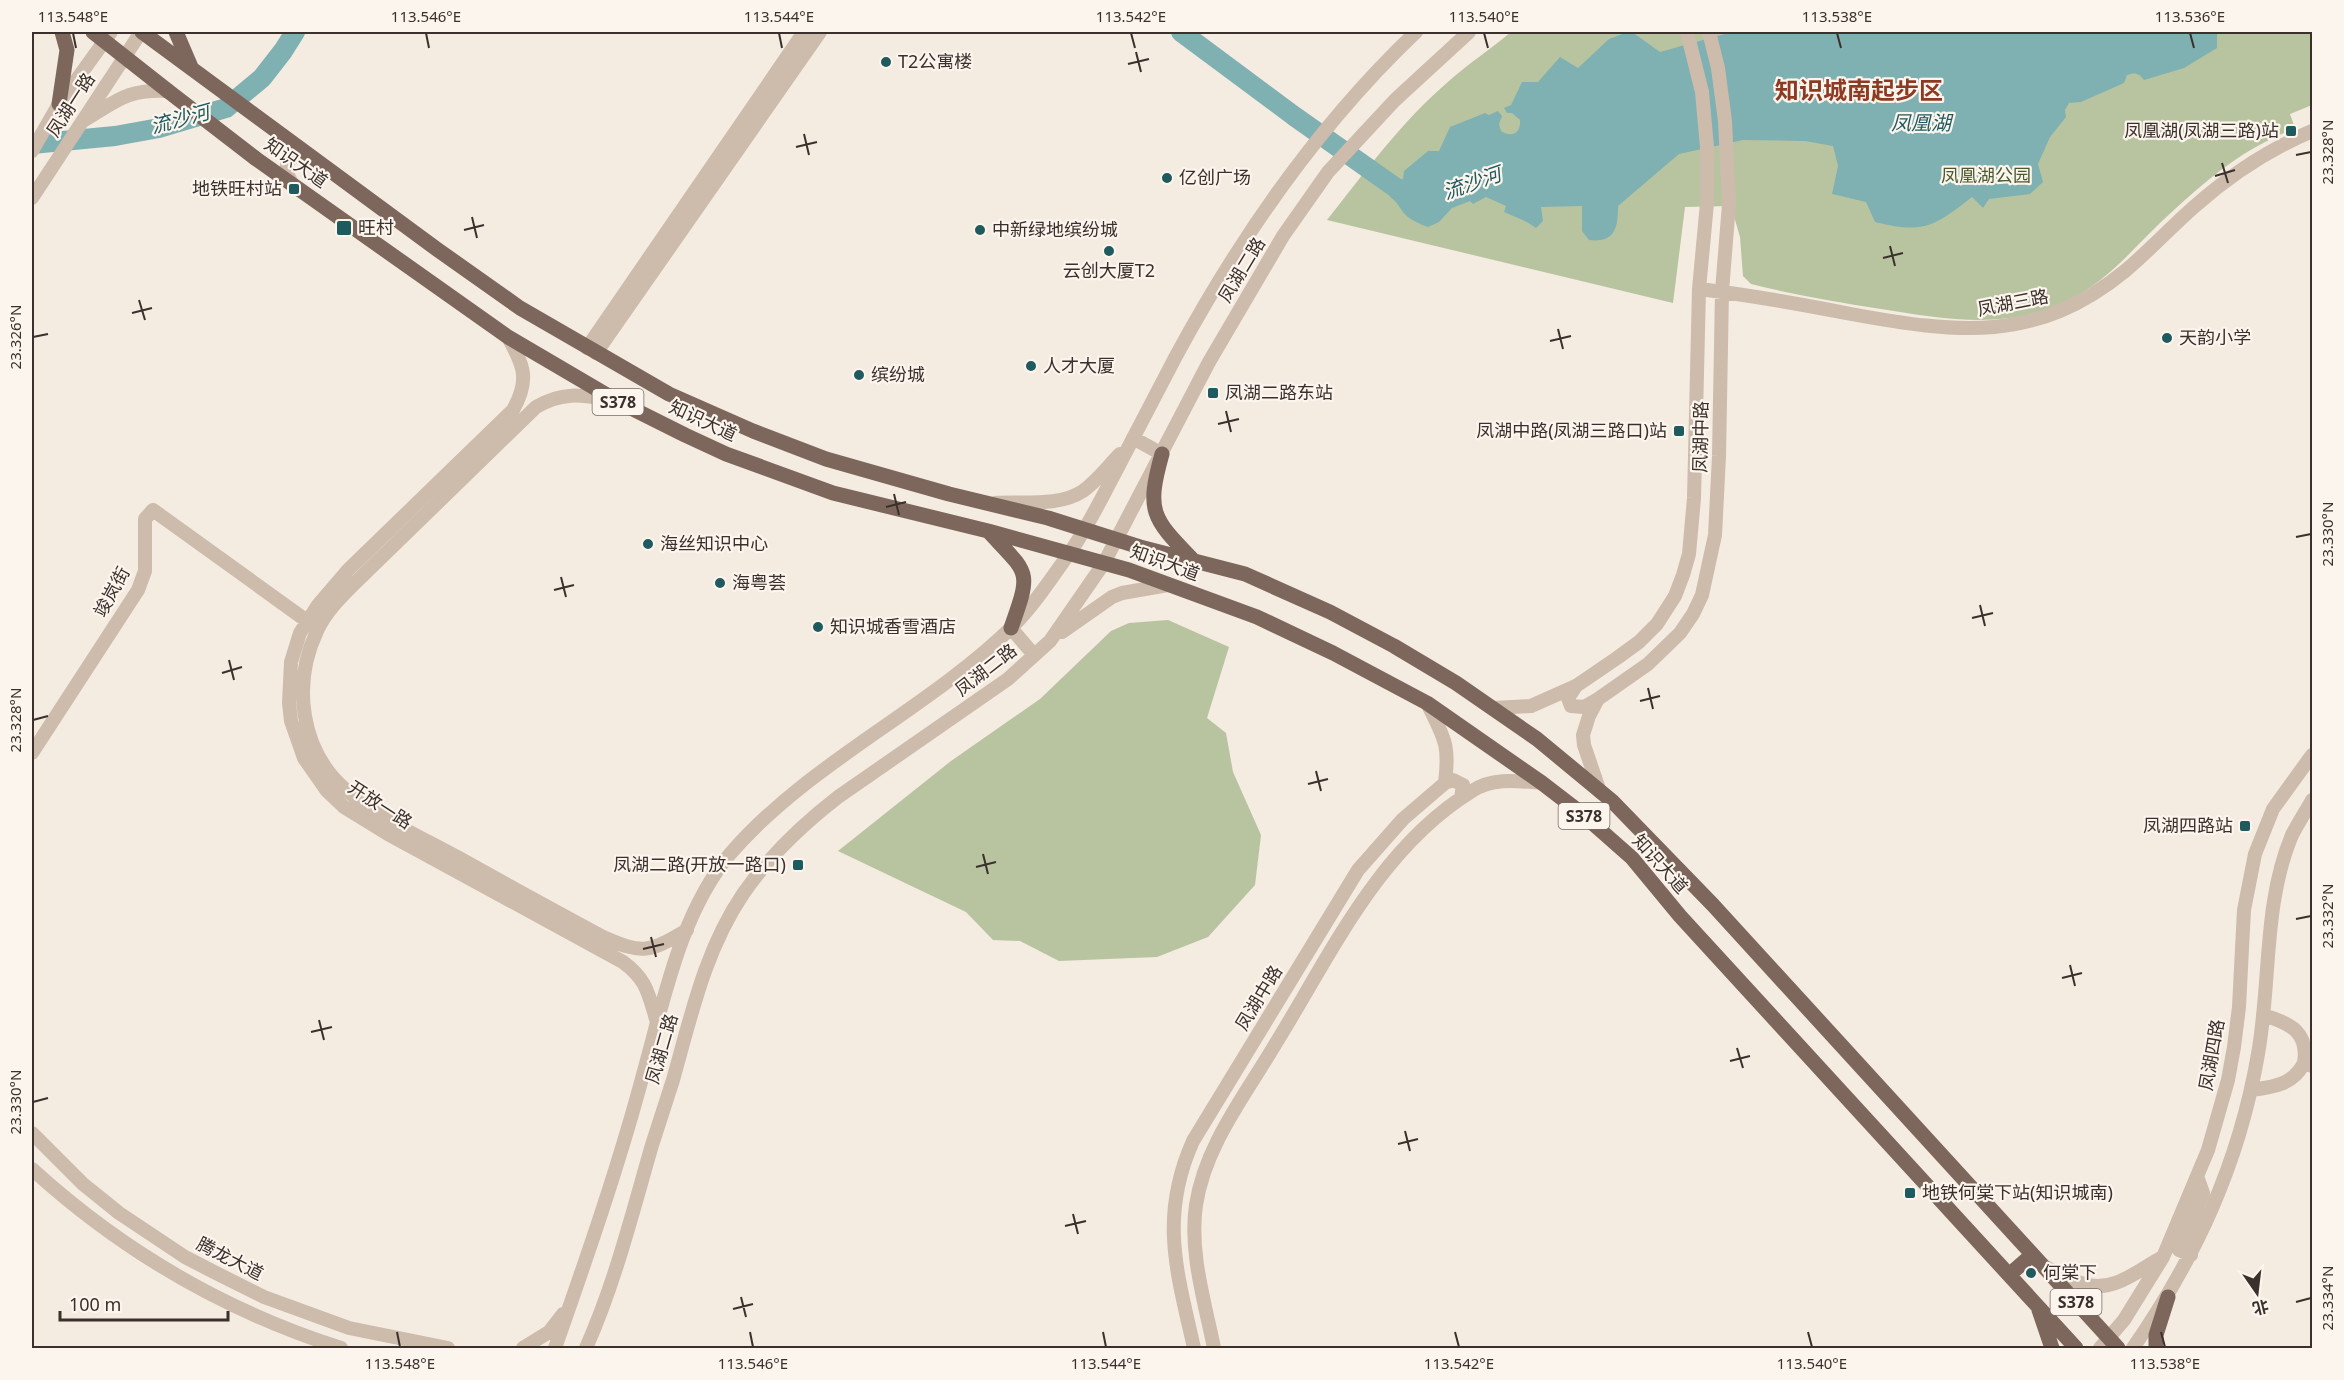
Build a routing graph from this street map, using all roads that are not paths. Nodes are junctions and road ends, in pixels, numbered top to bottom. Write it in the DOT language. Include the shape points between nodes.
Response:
graph roads {
  1 [pos="62,32"];
  2 [pos="142,32"];
  3 [pos="176,32"];
  4 [pos="804,32"];
  5 [pos="820,32"];
  6 [pos="1416,32"];
  7 [pos="1469,32"];
  8 [pos="1687,32"];
  9 [pos="1709,32"];
  10 [pos="102,34"];
  11 [pos="1460,37"];
  12 [pos="124,56"];
  13 [pos="195,70"];
  14 [pos="168,91"];
  15 [pos="59,104"];
  16 [pos="81,122"];
  17 [pos="2313,131"];
  18 [pos="32,151"];
  19 [pos="312,158"];
  20 [pos="292,183"];
  21 [pos="32,198"];
  22 [pos="1699,289"];
  23 [pos="1722,291"];
  24 [pos="508,337"];
  25 [pos="592,350"];
  26 [pos="617,401"];
  27 [pos="1133,438"];
  28 [pos="1162,454"];
  29 [pos="986,503"];
  30 [pos="1085,529"];
  31 [pos="988,531"];
  32 [pos="1117,539"];
  33 [pos="1069,554"];
  34 [pos="1192,560"];
  35 [pos="1104,563"];
  36 [pos="1168,585"];
  37 [pos="308,621"];
  38 [pos="1011,628"];
  39 [pos="1050,640"];
  40 [pos="1034,655"];
  41 [pos="1576,686"];
  42 [pos="1598,699"];
  43 [pos="1427,703"];
  44 [pos="1493,708"];
  45 [pos="32,753"];
  46 [pos="2313,755"];
  47 [pos="1445,783"];
  48 [pos="1542,783"];
  49 [pos="1600,792"];
  50 [pos="1461,798"];
  51 [pos="2313,800"];
  52 [pos="687,930"];
  53 [pos="2264,1015"];
  54 [pos="657,1019"];
  55 [pos="2308,1064"];
  56 [pos="2251,1090"];
  57 [pos="32,1133"];
  58 [pos="32,1169"];
  59 [pos="2197,1176"];
  60 [pos="2190,1255"];
  61 [pos="2163,1257"];
  62 [pos="2038,1260"];
  63 [pos="2009,1275"];
  64 [pos="2168,1297"];
  65 [pos="571,1303"];
  66 [pos="2037,1305"];
  67 [pos="602,1313"];
  68 [pos="419,1345"];
  69 [pos="2110,1345"];
  70 [pos="341,1348"];
  71 [pos="448,1348"];
  72 [pos="523,1348"];
  73 [pos="555,1348"];
  74 [pos="586,1348"];
  75 [pos="597,1348"];
  76 [pos="1194,1348"];
  77 [pos="1214,1348"];
  78 [pos="2052,1348"];
  79 [pos="2076,1348"];
  80 [pos="2133,1348"];
  81 [pos="2156,1348"];
  1 -- 15 [label="main road" via="67,50"];
  2 -- 12 [label="street, 凤湖一路"];
  2 -- 13 [label="main road, 知识大道 / S378"];
  3 -- 13 [label="main road"];
  4 -- 25 [label="street"];
  5 -- 25 [label="street"];
  6 -- 27 [label="street, 凤湖二路" via="1341,110 1258,218"];
  7 -- 11 [label="street, 凤湖二路"];
  8 -- 22 [label="street, 凤湖中路" via="1706,121 1707,203"];
  9 -- 23 [label="street, 凤湖中路" via="1725,121 1729,204"];
  10 -- 12 [label="main road, 知识大道 / S378"];
  10 -- 15 [label="street, 凤湖一路"];
  11 -- 28 [label="street, 凤湖二路" via="1328,172 1246,296"];
  12 -- 14 [label="main road, 知识大道 / S378"];
  12 -- 16 [label="street, 凤湖一路"];
  13 -- 19 [label="main road, 知识大道 / S378"];
  14 -- 16 [label="street" via="127,94"];
  14 -- 20 [label="main road, 知识大道 / S378, bridge"];
  15 -- 18 [label="street, 凤湖一路"];
  16 -- 21 [label="street, 凤湖一路"];
  17 -- 23 [label="street, 凤湖三路" via="2268,153 2210,193 2100,290 2079,303 2032,321 1974,329 1939,328"];
  19 -- 20 [label="street" via="300,154 288,160 286,171"];
  19 -- 25 [label="main road, 知识大道 / S378" via="520,308"];
  20 -- 24 [label="main road, 知识大道 / S378"];
  22 -- 23 [label="street, 凤湖三路"];
  22 -- 41 [label="street, 凤湖中路" via="1694,498 1689,554 1683,574 1675,596 1657,624 1639,642"];
  23 -- 42 [label="street, 凤湖中路" via="1715,535 1707,578 1693,614 1680,633 1648,664"];
  24 -- 26 [label="main road, 知识大道 / S378"];
  24 -- 37 [label="street, 开放一路" via="524,375 520,398 513,410 348,570"];
  25 -- 29 [label="main road, 知识大道 / S378" via="669,394 763,435 826,459"];
  26 -- 31 [label="main road, 知识大道 / S378" via="726,454 833,493"];
  26 -- 52 [label="street, 开放一路" via="561,395 536,407 353,585 330,610 308,652 304,673 305,719 322,762 344,789 381,816 627,948 658,947"];
  27 -- 28 [label="street"];
  27 -- 29 [label="street" via="1097,479 1078,494 1044,502"];
  27 -- 30 [label="street, 凤湖二路"];
  28 -- 32 [label="street, 凤湖二路"];
  28 -- 34 [label="main road" via="1153,485 1153,502 1163,527"];
  29 -- 30 [label="main road, 知识大道 / S378"];
  30 -- 32 [label="main road, 知识大道 / S378"];
  30 -- 33 [label="street, 凤湖二路"];
  31 -- 33 [label="main road, 知识大道 / S378"];
  31 -- 38 [label="main road" via="1024,573 1023,595"];
  32 -- 34 [label="main road, 知识大道 / S378"];
  32 -- 35 [label="street, 凤湖二路"];
  33 -- 35 [label="main road, 知识大道 / S378"];
  33 -- 38 [label="street, 凤湖二路"];
  34 -- 44 [label="main road, 知识大道 / S378" via="1245,574 1330,612 1394,646"];
  35 -- 36 [label="main road, 知识大道 / S378"];
  35 -- 39 [label="street, 凤湖二路"];
  36 -- 39 [label="street" via="1122,592"];
  36 -- 43 [label="main road, 知识大道 / S378" via="1257,617 1333,652"];
  37 -- 45 [label="street, 竣岚街" via="153,510 145,519 145,571 138,590"];
  37 -- 54 [label="street, 开放一路" via="291,662 289,703 304,758 327,791 362,819 623,962 646,985"];
  38 -- 40 [label="street"];
  38 -- 52 [label="street, 凤湖二路" via="932,693 775,810 710,879"];
  39 -- 40 [label="street, 凤湖二路"];
  40 -- 67 [label="street, 凤湖二路" via="1008,679 811,818 789,838 743,895 708,962"];
  41 -- 42 [label="street" via="1568,698 1571,706 1584,707"];
  41 -- 44 [label="street, 凤湖中路" via="1531,706"];
  42 -- 49 [label="street" via="1583,735"];
  43 -- 47 [label="street" via="1447,747"];
  43 -- 48 [label="main road, 知识大道 / S378"];
  44 -- 49 [label="main road, 知识大道 / S378"];
  46 -- 59 [label="street, 凤湖四路" via="2273,809 2255,854 2244,910 2239,1007 2228,1080"];
  47 -- 50 [label="street" via="1453,780 1463,785"];
  47 -- 76 [label="street, 凤湖中路" via="1403,819 1358,870 1193,1141 1178,1180 1172,1228"];
  48 -- 50 [label="street" via="1495,782"];
  48 -- 63 [label="main road, 知识大道 / S378" via="1632,858 1680,916"];
  49 -- 62 [label="main road, 知识大道 / S378" via="1713,905"];
  50 -- 77 [label="street" via="1400,852 1366,896 1230,1118 1207,1164 1195,1226 1198,1269"];
  51 -- 53 [label="street" via="2292,835 2278,885"];
  52 -- 54 [label="street, 凤湖二路"];
  53 -- 55 [label="street" via="2284,1022 2299,1034"];
  53 -- 56 [label="street"];
  54 -- 65 [label="street, 凤湖二路" via="645,1070"];
  55 -- 56 [label="street" via="2284,1084"];
  56 -- 60 [label="street" via="2233,1156"];
  57 -- 68 [label="street, 腾龙大道" via="119,1213 185,1257 264,1297 349,1328"];
  58 -- 70 [label="street" via="89,1219 201,1291 279,1327"];
  59 -- 60 [label="street" via="2203,1193 2179,1250"];
  59 -- 61 [label="street, 凤湖四路"];
  60 -- 64 [label="street"];
  61 -- 62 [label="street" via="2124,1280 2097,1287 2082,1284"];
  61 -- 69 [label="street, 凤湖四路"];
  62 -- 63 [label="main road"];
  62 -- 69 [label="main road, 知识大道 / S378"];
  63 -- 66 [label="main road, 知识大道 / S378"];
  64 -- 80 [label="street"];
  64 -- 81 [label="main road"];
  65 -- 72 [label="street" via="549,1332"];
  65 -- 73 [label="street, 凤湖二路"];
  66 -- 78 [label="main road"];
  66 -- 79 [label="main road, 知识大道 / S378"];
  67 -- 74 [label="street, 凤湖二路"];
  67 -- 75 [label="street"];
  68 -- 71 [label="street, 腾龙大道"];
}
